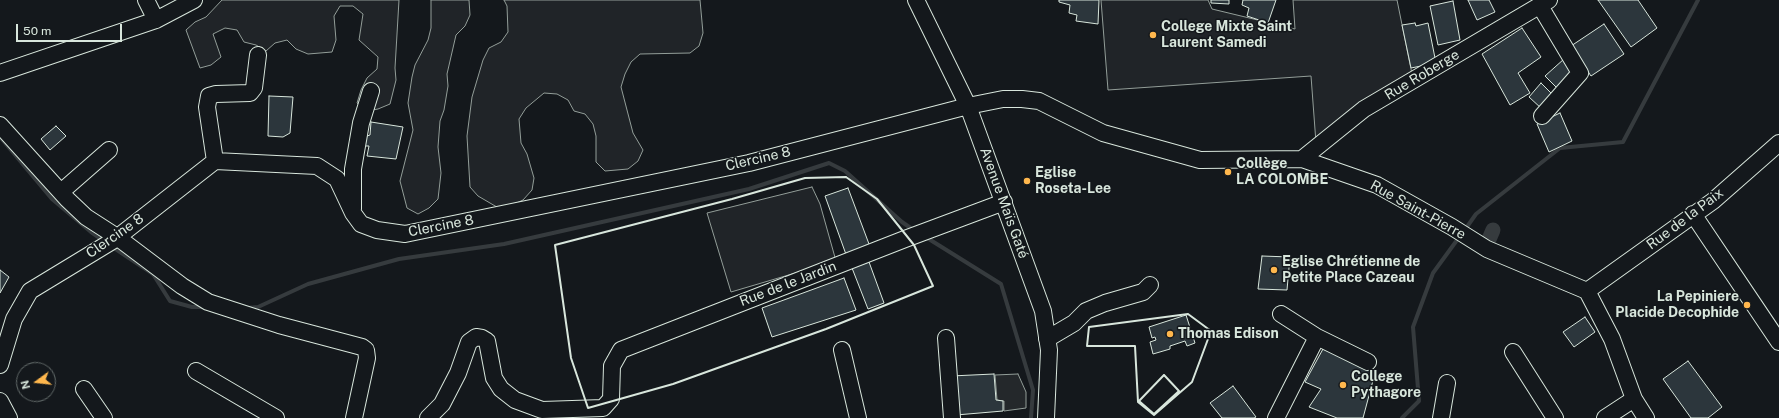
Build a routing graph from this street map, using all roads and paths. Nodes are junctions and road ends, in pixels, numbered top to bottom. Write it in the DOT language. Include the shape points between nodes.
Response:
graph roads {
  1 [pos="146,0"];
  2 [pos="194,0"];
  3 [pos="916,0"];
  4 [pos="1545,3"];
  5 [pos="156,20"];
  6 [pos="258,55"];
  7 [pos="0,73"];
  8 [pos="370,91"];
  9 [pos="968,106"];
  10 [pos="1542,116"];
  11 [pos="0,125"];
  12 [pos="1779,143"];
  13 [pos="110,150"];
  14 [pos="1302,159"];
  15 [pos="215,161"];
  16 [pos="61,192"];
  17 [pos="1004,202"];
  18 [pos="353,213"];
  19 [pos="1692,214"];
  20 [pos="111,242"];
  21 [pos="1150,285"];
  22 [pos="1587,292"];
  23 [pos="1281,314"];
  24 [pos="1317,337"];
  25 [pos="946,338"];
  26 [pos="1047,339"];
  27 [pos="1779,342"];
  28 [pos="842,350"];
  29 [pos="1513,352"];
  30 [pos="1368,362"];
  31 [pos="0,365"];
  32 [pos="196,372"];
  33 [pos="1447,383"];
  34 [pos="84,389"];
  35 [pos="1634,399"];
  36 [pos="0,401"];
  37 [pos="9,418"];
  38 [pos="104,418"];
  39 [pos="276,418"];
  40 [pos="354,418"];
  41 [pos="428,418"];
  42 [pos="858,418"];
  43 [pos="952,418"];
  44 [pos="1046,418"];
  45 [pos="1276,418"];
  46 [pos="1441,418"];
  47 [pos="1555,418"];
  48 [pos="1605,418"];
  49 [pos="1646,418"];
  1 -- 5 [label="street"];
  2 -- 5 [label="street"];
  3 -- 9 [label="street, Avenue Maïs Gaté"];
  4 -- 10 [label="street" via="1580,73"];
  4 -- 14 [label="street, Rue Roberge" via="1364,110"];
  5 -- 7 [label="street"];
  6 -- 15 [label="street" via="254,88 250,93 209,96 207,107"];
  8 -- 18 [label="street" via="355,162"];
  9 -- 14 [label="street, Rue Saint-Pierre" via="1003,100 1039,102 1103,134 1200,160"];
  9 -- 17 [label="street, Avenue Maïs Gaté"];
  9 -- 18 [label="street, Clercine 8" via="749,162 405,234 377,230 361,224"];
  11 -- 16 [label="street"];
  12 -- 19 [label="street, Rue de la Paix"];
  13 -- 16 [label="street"];
  14 -- 22 [label="street, Rue Saint-Pierre" via="1376,186 1472,240"];
  15 -- 18 [label="street, Clercine 8" via="317,166 336,180"];
  15 -- 20 [label="street, Clercine 8"];
  16 -- 20 [label="street"];
  17 -- 26 [label="street, Avenue Maïs Gaté" via="1043,311"];
  17 -- 41 [label="street, Rue de le Jardin" via="621,350 612,366 611,399 603,408 542,410 515,400 501,389 494,378 487,341 476,337 469,342 458,373 442,404"];
  19 -- 22 [label="street, Rue de la Paix"];
  19 -- 27 [label="street"];
  20 -- 31 [label="street, Clercine 8" via="30,291 14,318"];
  20 -- 40 [label="street" via="208,302 279,325 362,347 366,350 367,358"];
  21 -- 26 [label="street" via="1143,292 1086,311 1074,323"];
  22 -- 35 [label="street" via="1612,339"];
  23 -- 24 [label="street"];
  24 -- 30 [label="street"];
  24 -- 45 [label="street"];
  25 -- 43 [label="street"];
  26 -- 44 [label="street, Avenue Maïs Gaté" via="1049,350"];
  28 -- 42 [label="street"];
  29 -- 47 [label="street"];
  32 -- 39 [label="street"];
  33 -- 46 [label="street"];
  34 -- 38 [label="street"];
  35 -- 48 [label="street"];
  35 -- 49 [label="street"];
  36 -- 37 [label="street"];
}
